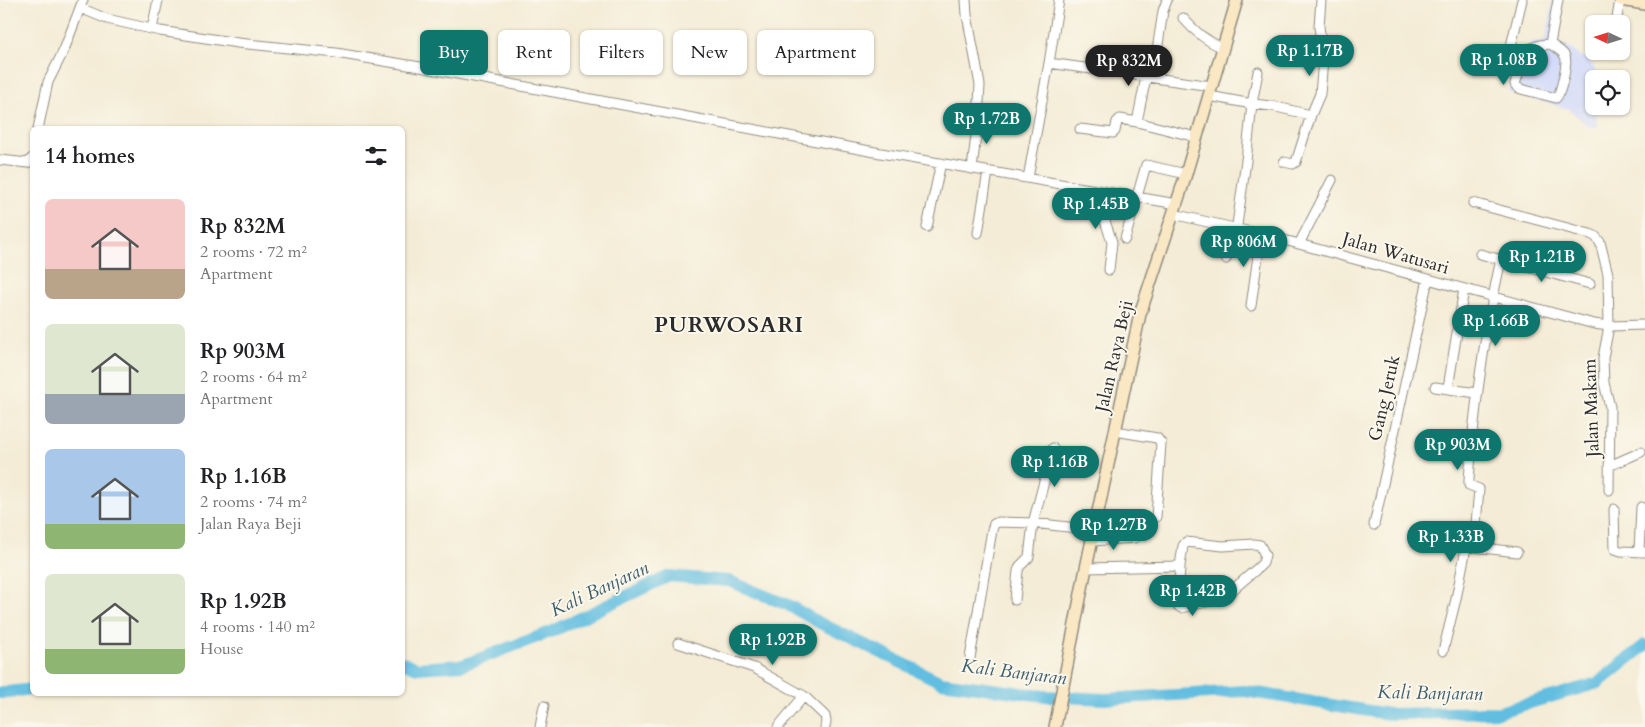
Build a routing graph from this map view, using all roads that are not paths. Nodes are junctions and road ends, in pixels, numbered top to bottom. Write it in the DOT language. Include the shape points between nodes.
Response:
graph roads {
  1 [pos="158,0"];
  2 [pos="966,0"];
  3 [pos="1059,0"];
  4 [pos="1167,0"];
  5 [pos="1237,0"];
  6 [pos="1321,0"];
  7 [pos="1522,0"];
  8 [pos="1558,0"];
  9 [pos="1621,0"];
  10 [pos="81,4"];
  11 [pos="1645,4"];
  12 [pos="1618,15"];
  13 [pos="1184,18"];
  14 [pos="152,29"];
  15 [pos="1550,44"];
  16 [pos="1223,48"];
  17 [pos="1510,50"];
  18 [pos="1050,63"];
  19 [pos="1258,72"];
  20 [pos="1149,77"];
  21 [pos="1210,91"];
  22 [pos="1252,104"];
  23 [pos="1311,115"];
  24 [pos="1137,122"];
  25 [pos="39,126"];
  26 [pos="1080,129"];
  27 [pos="1196,137"];
  28 [pos="0,160"];
  29 [pos="30,160"];
  30 [pos="1284,162"];
  31 [pos="941,163"];
  32 [pos="972,169"];
  33 [pos="988,172"];
  34 [pos="1186,174"];
  35 [pos="1028,178"];
  36 [pos="1332,180"];
  37 [pos="1100,191"];
  38 [pos="1138,198"];
  39 [pos="1473,203"];
  40 [pos="1175,209"];
  41 [pos="927,227"];
  42 [pos="1236,227"];
  43 [pos="978,233"];
  44 [pos="1260,234"];
  45 [pos="1125,238"];
  46 [pos="1299,244"];
  47 [pos="1480,254"];
  48 [pos="1501,259"];
  49 [pos="1226,260"];
  50 [pos="1109,270"];
  51 [pos="1428,279"];
  52 [pos="1590,284"];
  53 [pos="1464,289"];
  54 [pos="1493,297"];
  55 [pos="1251,306"];
  56 [pos="1645,324"];
  57 [pos="1609,326"];
  58 [pos="1435,387"];
  59 [pos="1448,388"];
  60 [pos="1477,393"];
  61 [pos="1115,431"];
  62 [pos="1053,448"];
  63 [pos="1640,452"];
  64 [pos="1609,466"];
  65 [pos="1609,490"];
  66 [pos="1641,507"];
  67 [pos="1614,509"];
  68 [pos="1156,517"];
  69 [pos="1033,522"];
  70 [pos="1374,525"];
  71 [pos="1093,535"];
  72 [pos="1135,538"];
  73 [pos="1474,547"];
  74 [pos="1517,552"];
  75 [pos="1642,552"];
  76 [pos="1180,566"];
  77 [pos="1086,568"];
  78 [pos="1015,600"];
  79 [pos="678,643"];
  80 [pos="1443,651"];
  81 [pos="970,658"];
  82 [pos="804,696"];
  83 [pos="544,706"];
  84 [pos="540,727"];
  85 [pos="778,727"];
  86 [pos="825,727"];
  87 [pos="1055,727"];
  1 -- 14 [label="street"];
  2 -- 32 [label="street" via="980,85"];
  3 -- 18 [label="street"];
  4 -- 20 [label="street"];
  5 -- 16 [label="street, Jalan Raya Beji"];
  6 -- 23 [label="street" via="1322,72 1320,94"];
  7 -- 17 [label="street"];
  8 -- 15 [label="street"];
  9 -- 11 [label="street"];
  9 -- 12 [label="street"];
  10 -- 14 [label="street, Jalan Watusari" via="107,19"];
  10 -- 25 [label="street" via="48,82"];
  13 -- 16 [label="street" via="1208,42"];
  14 -- 31 [label="street, Jalan Watusari" via="420,67"];
  15 -- 15 [label="street" via="1564,54 1566,60 1560,94 1556,98 1521,89 1515,84 1526,50"];
  16 -- 21 [label="street, Jalan Raya Beji"];
  18 -- 20 [label="street"];
  18 -- 35 [label="street"];
  19 -- 22 [label="street"];
  20 -- 21 [label="street"];
  20 -- 24 [label="street"];
  21 -- 22 [label="street"];
  21 -- 27 [label="street, Jalan Raya Beji"];
  22 -- 23 [label="street"];
  22 -- 42 [label="street"];
  23 -- 30 [label="street" via="1296,162"];
  24 -- 26 [label="street" via="1120,119 1112,133"];
  24 -- 27 [label="street"];
  27 -- 34 [label="street, Jalan Raya Beji"];
  28 -- 29 [label="street"];
  31 -- 32 [label="street, Jalan Watusari"];
  31 -- 41 [label="street"];
  32 -- 33 [label="street, Jalan Watusari"];
  33 -- 35 [label="street, Jalan Watusari"];
  33 -- 43 [label="street"];
  34 -- 38 [label="street" via="1146,165"];
  34 -- 40 [label="street, Jalan Raya Beji"];
  35 -- 37 [label="street, Jalan Watusari"];
  36 -- 46 [label="street"];
  37 -- 38 [label="street, Jalan Watusari"];
  37 -- 50 [label="street" via="1112,242"];
  38 -- 40 [label="street, Jalan Watusari"];
  38 -- 45 [label="street"];
  39 -- 57 [label="street, Jalan Makam" via="1595,236 1602,247 1608,274"];
  40 -- 42 [label="street, Jalan Watusari"];
  40 -- 61 [label="street, Jalan Raya Beji" via="1140,314"];
  42 -- 44 [label="street, Jalan Watusari"];
  42 -- 49 [label="street"];
  44 -- 46 [label="street, Jalan Watusari"];
  44 -- 55 [label="street"];
  46 -- 51 [label="street, Jalan Watusari"];
  47 -- 48 [label="street"];
  48 -- 52 [label="street"];
  48 -- 54 [label="street"];
  51 -- 53 [label="street, Jalan Watusari"];
  51 -- 70 [label="street, Gang Jeruk"];
  53 -- 54 [label="street, Jalan Watusari"];
  53 -- 59 [label="street"];
  54 -- 57 [label="street, Jalan Watusari"];
  54 -- 60 [label="street"];
  56 -- 57 [label="street, Jalan Watusari"];
  57 -- 64 [label="street, Jalan Makam" via="1603,358 1610,408"];
  58 -- 59 [label="street"];
  59 -- 60 [label="street"];
  60 -- 73 [label="street" via="1469,480 1470,485 1479,489"];
  61 -- 68 [label="street" via="1159,440"];
  61 -- 71 [label="street, Jalan Raya Beji"];
  62 -- 69 [label="street"];
  63 -- 64 [label="street"];
  64 -- 65 [label="street, Jalan Makam"];
  66 -- 75 [label="street"];
  67 -- 75 [label="street" via="1615,549"];
  69 -- 71 [label="street"];
  69 -- 78 [label="street" via="1029,557 1018,571"];
  69 -- 81 [label="street" via="994,524"];
  71 -- 72 [label="street"];
  71 -- 77 [label="street, Jalan Raya Beji"];
  73 -- 74 [label="street"];
  73 -- 80 [label="street" via="1465,550"];
  76 -- 76 [label="street" via="1178,606 1181,608 1226,596 1263,564 1265,555 1260,545 1254,544 1223,546 1186,542"];
  76 -- 77 [label="street"];
  77 -- 87 [label="street, Jalan Raya Beji"];
  79 -- 82 [label="street" via="754,668"];
  82 -- 85 [label="street"];
  82 -- 86 [label="street" via="825,716"];
  83 -- 84 [label="street"];
}
